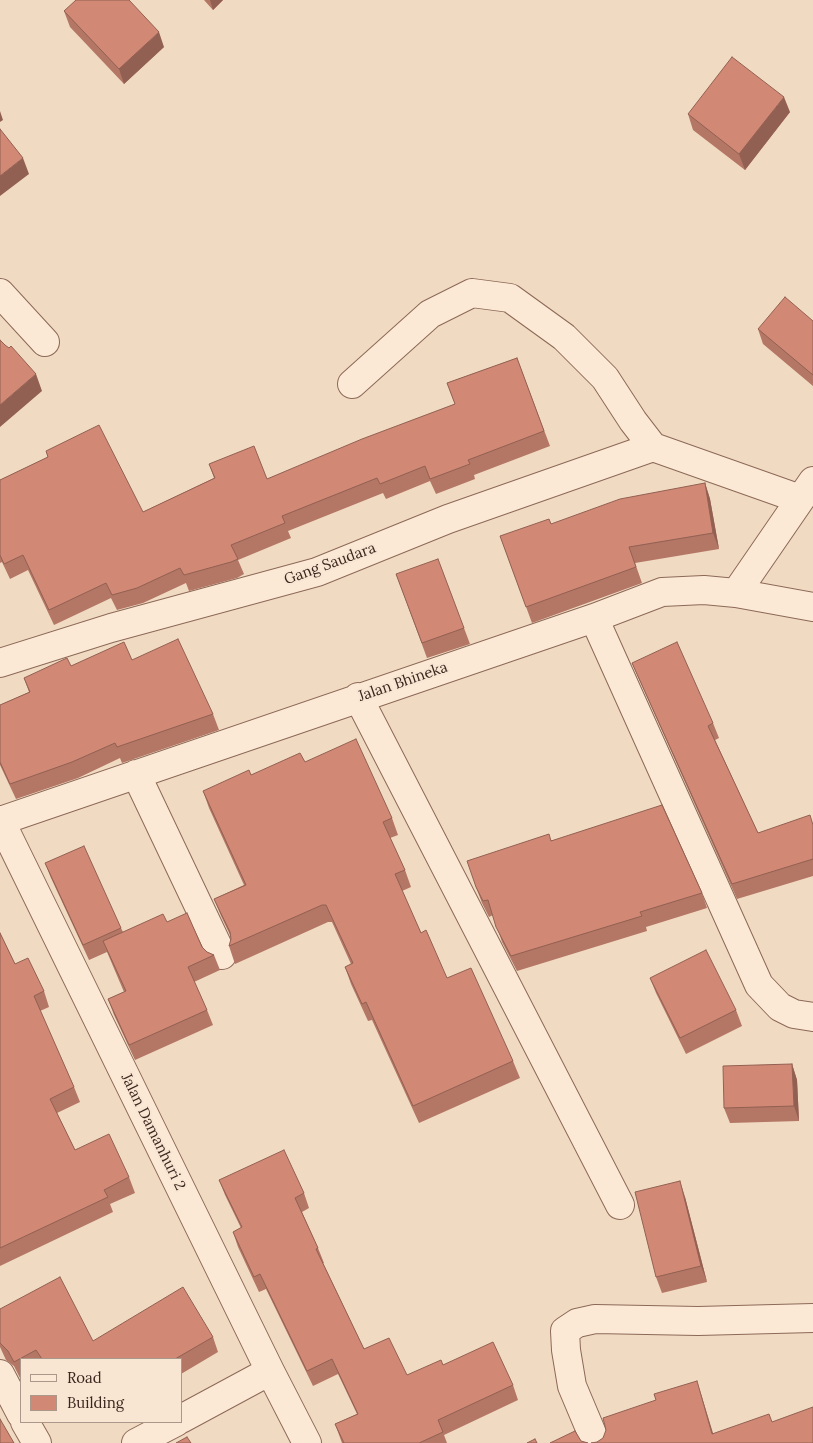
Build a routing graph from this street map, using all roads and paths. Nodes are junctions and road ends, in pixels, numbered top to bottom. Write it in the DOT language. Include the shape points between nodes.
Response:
graph roads {
  1 [pos="0,293"];
  2 [pos="45,342"];
  3 [pos="352,384"];
  4 [pos="653,447"];
  5 [pos="807,490"];
  6 [pos="736,593"];
  7 [pos="813,607"];
  8 [pos="594,618"];
  9 [pos="0,663"];
  10 [pos="358,697"];
  11 [pos="136,774"];
  12 [pos="0,820"];
  13 [pos="222,955"];
  14 [pos="813,1017"];
  15 [pos="620,1205"];
  16 [pos="813,1318"];
  17 [pos="270,1371"];
  18 [pos="0,1374"];
  19 [pos="20,1412"];
  20 [pos="182,1418"];
  21 [pos="26,1423"];
  22 [pos="174,1423"];
  23 [pos="37,1443"];
  24 [pos="136,1443"];
  25 [pos="307,1443"];
  26 [pos="596,1443"];
  1 -- 2 [label="street"];
  3 -- 4 [label="street" via="430,314 472,293 510,298 564,337 605,378"];
  4 -- 5 [label="street"];
  4 -- 9 [label="street, Gang Saudara" via="448,519 317,572 111,628"];
  5 -- 6 [label="street"];
  6 -- 7 [label="street, Jalan Bhineka"];
  6 -- 8 [label="street, Jalan Bhineka" via="704,590 662,592"];
  8 -- 10 [label="street, Jalan Bhineka"];
  8 -- 14 [label="street" via="759,985 780,1007 794,1014"];
  10 -- 11 [label="street, Jalan Bhineka"];
  10 -- 15 [label="street"];
  11 -- 12 [label="street, Jalan Bhineka"];
  11 -- 13 [label="street"];
  12 -- 17 [label="street, Jalan Damanhuri 2"];
  16 -- 26 [label="street" via="595,1319 577,1323 565,1331 566,1350 572,1386"];
  17 -- 20 [label="street"];
  17 -- 25 [label="street, Jalan Damanhuri 2"];
  18 -- 19 [label="street"];
  21 -- 23 [label="street"];
  22 -- 24 [label="street"];
}
